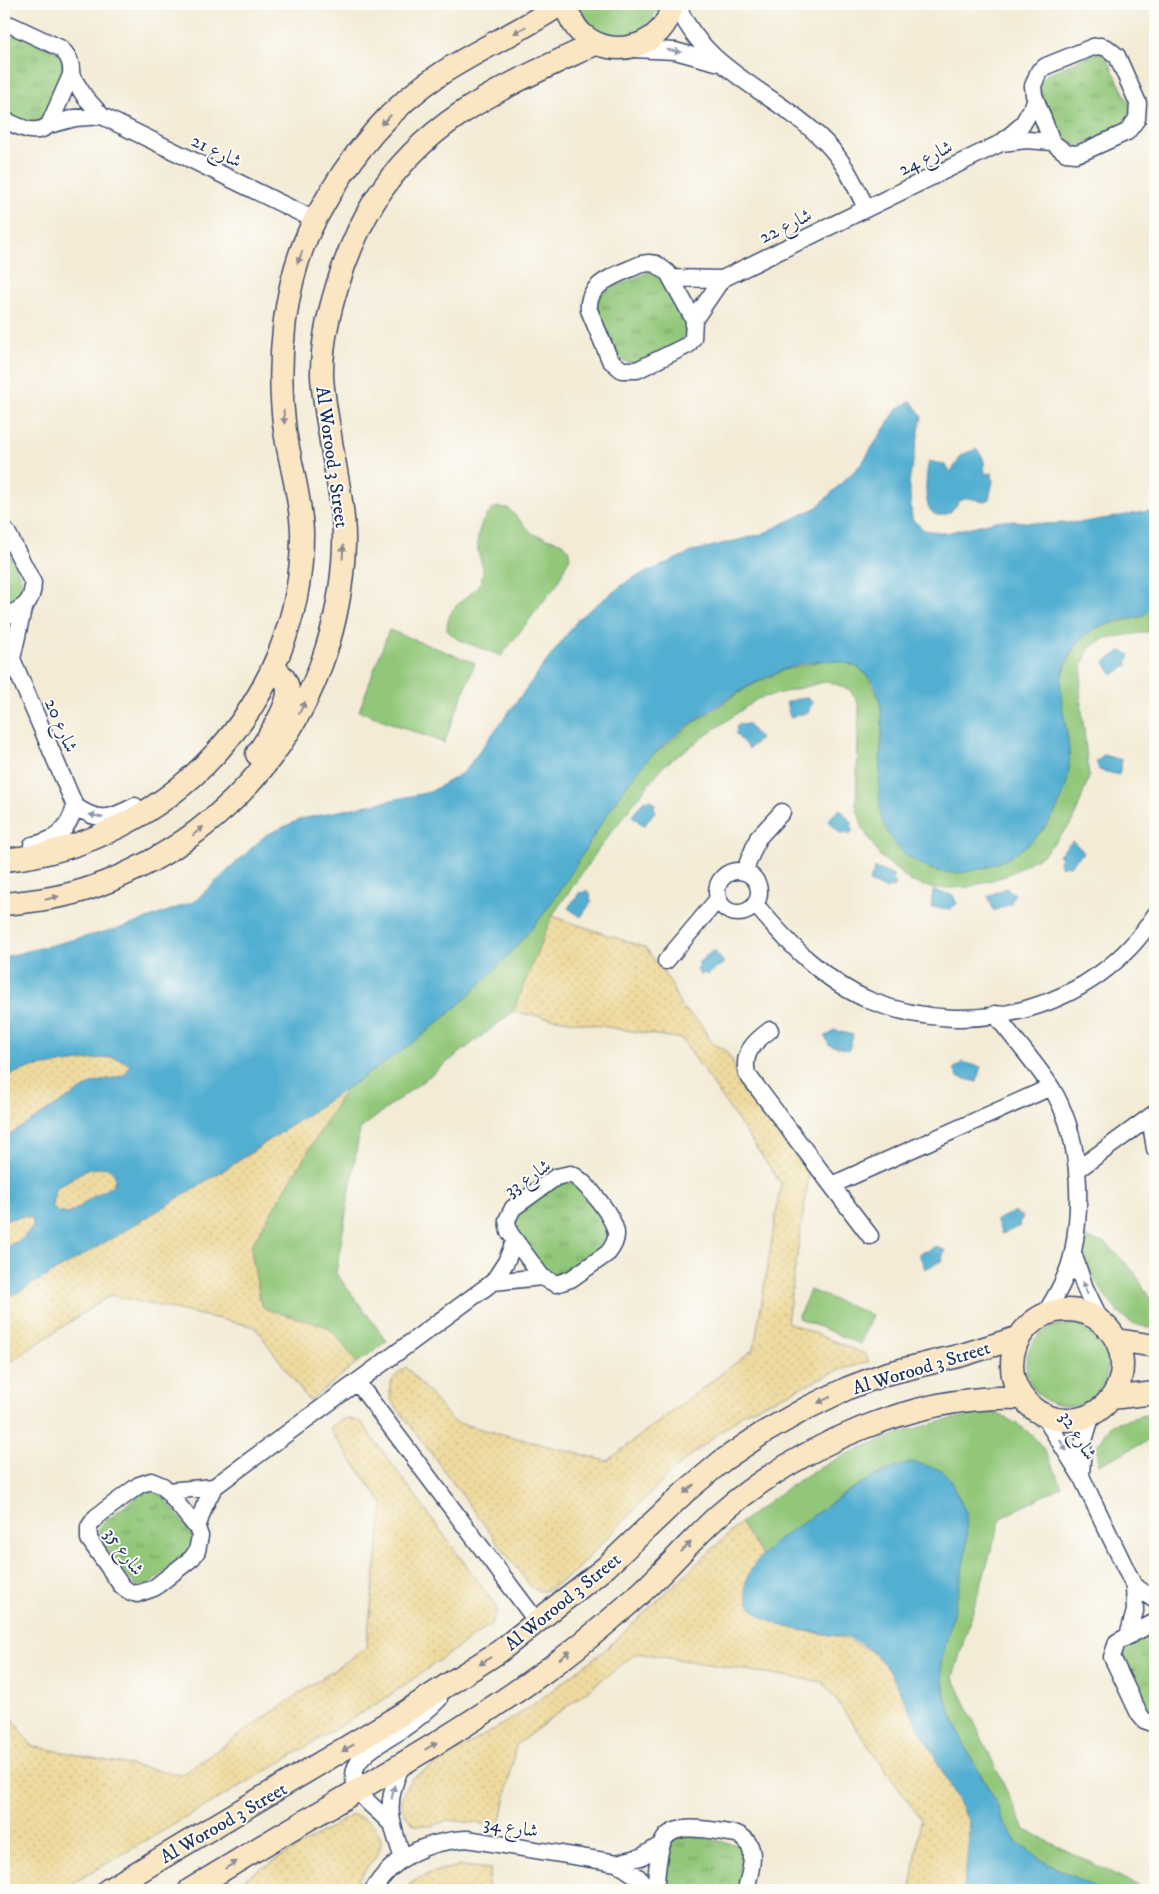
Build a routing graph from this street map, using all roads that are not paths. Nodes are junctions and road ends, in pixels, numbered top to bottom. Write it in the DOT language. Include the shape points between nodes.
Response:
graph roads {
  1 [pos="562,4"];
  2 [pos="672,4"];
  3 [pos="677,4"];
  4 [pos="4,24"];
  5 [pos="595,44"];
  6 [pos="625,49"];
  7 [pos="722,65"];
  8 [pos="71,75"];
  9 [pos="1036,101"];
  10 [pos="102,116"];
  11 [pos="4,120"];
  12 [pos="49,125"];
  13 [pos="1052,142"];
  14 [pos="1002,143"];
  15 [pos="866,208"];
  16 [pos="314,220"];
  17 [pos="671,278"];
  18 [pos="722,279"];
  19 [pos="694,320"];
  20 [pos="4,530"];
  21 [pos="23,609"];
  22 [pos="4,616"];
  23 [pos="8,655"];
  24 [pos="274,668"];
  25 [pos="202,768"];
  26 [pos="230,803"];
  27 [pos="75,806"];
  28 [pos="782,812"];
  29 [pos="4,850"];
  30 [pos="4,860"];
  31 [pos="744,872"];
  32 [pos="718,899"];
  33 [pos="4,904"];
  34 [pos="755,904"];
  35 [pos="1155,915"];
  36 [pos="666,961"];
  37 [pos="995,1014"];
  38 [pos="770,1030"];
  39 [pos="1050,1087"];
  40 [pos="1153,1115"];
  41 [pos="1155,1149"];
  42 [pos="1077,1170"];
  43 [pos="832,1185"];
  44 [pos="870,1236"];
  45 [pos="515,1240"];
  46 [pos="1073,1253"];
  47 [pos="542,1277"];
  48 [pos="493,1282"];
  49 [pos="1045,1314"];
  50 [pos="1101,1321"];
  51 [pos="1020,1337"];
  52 [pos="1116,1340"];
  53 [pos="1155,1346"];
  54 [pos="356,1382"];
  55 [pos="1155,1394"];
  56 [pos="1023,1398"];
  57 [pos="1111,1398"];
  58 [pos="1043,1414"];
  59 [pos="1092,1414"];
  60 [pos="1081,1476"];
  61 [pos="214,1487"];
  62 [pos="167,1491"];
  63 [pos="197,1528"];
  64 [pos="1134,1586"];
  65 [pos="1155,1600"];
  66 [pos="538,1622"];
  67 [pos="1155,1622"];
  68 [pos="1128,1636"];
  69 [pos="458,1680"];
  70 [pos="1155,1724"];
  71 [pos="403,1763"];
  72 [pos="359,1791"];
  73 [pos="390,1823"];
  74 [pos="662,1844"];
  75 [pos="403,1858"];
  76 [pos="617,1863"];
  77 [pos="108,1890"];
  78 [pos="190,1890"];
  79 [pos="373,1890"];
  80 [pos="649,1890"];
  81 [pos="655,1890"];
  82 [pos="746,1890"];
  1 -- 5 [label="street" via="581,34"];
  1 -- 16 [label="street, one-way" via="440,74 408,99 353,158"];
  2 -- 6 [label="street" via="664,25 654,37"];
  3 -- 7 [label="street" via="693,35"];
  4 -- 8 [label="street, شارع 21" via="60,48 70,60"];
  5 -- 6 [label="street"];
  26 -- 5 [label="street, Al Worood 3 Street, one-way" via="264,768 292,728 314,685 331,639 341,591 344,543 341,494 322,374 329,314 347,256 374,202 408,158 449,120 496,90"];
  6 -- 7 [label="street, one-way" via="675,51"];
  7 -- 15 [label="street" via="776,102 826,143"];
  8 -- 10 [label="street, شارع 21"];
  8 -- 12 [label="street"];
  9 -- 13 [label="street, شارع 24"];
  9 -- 13 [label="street, شارع 24" via="1032,86 1039,71 1100,46 1118,56 1138,103 1137,119 1127,132 1076,154 1066,153"];
  9 -- 14 [label="street, شارع 24" via="1022,125"];
  10 -- 12 [label="street" via="75,118"];
  10 -- 16 [label="street, شارع 21"];
  11 -- 12 [label="street" via="34,131"];
  13 -- 14 [label="street, شارع 24"];
  14 -- 15 [label="street, شارع 24"];
  15 -- 18 [label="street, شارع 22"];
  16 -- 24 [label="street, one-way" via="296,269 285,322 281,376 285,430 302,530 300,577 291,624"];
  17 -- 18 [label="street, شارع 22"];
  17 -- 19 [label="street, شارع 22"];
  17 -- 19 [label="street, شارع 22" via="656,264 641,264 596,287 590,294 589,310 610,360 622,370 637,370 680,350 693,338"];
  18 -- 19 [label="street, شارع 22"];
  20 -- 21 [label="street, شارع 20" via="32,584 31,598"];
  21 -- 22 [label="street"];
  21 -- 23 [label="street, شارع 20"];
  23 -- 27 [label="street, شارع 20"];
  24 -- 25 [label="street" via="230,738"];
  24 -- 26 [label="street" via="286,682 286,700"];
  25 -- 27 [label="street, one-way" via="117,815 95,817"];
  25 -- 30 [label="street" via="171,795 100,836 61,850"];
  33 -- 26 [label="street, Al Worood 3 Street, one-way" via="42,900 94,887 143,866 189,838"];
  27 -- 29 [label="street" via="72,818 56,837"];
  28 -- 31 [label="street" via="758,838"];
  31 -- 32 [label="street" via="729,873 723,878 719,884"];
  31 -- 34 [label="street" via="756,882 758,897"];
  32 -- 34 [label="street" via="727,911 734,913 750,910"];
  32 -- 36 [label="street"];
  34 -- 37 [label="street" via="812,964 833,980 870,1000 910,1013 953,1018"];
  35 -- 37 [label="street" via="1129,950 1082,988 1025,1010"];
  37 -- 39 [label="street"];
  38 -- 43 [label="street" via="746,1055 747,1074"];
  39 -- 42 [label="street" via="1063,1111"];
  39 -- 43 [label="street"];
  40 -- 41 [label="street"];
  40 -- 42 [label="street"];
  42 -- 46 [label="street"];
  43 -- 44 [label="street"];
  45 -- 47 [label="street, شارع 33"];
  45 -- 47 [label="street, شارع 33" via="507,1226 513,1208 563,1175 582,1180 614,1222 616,1235 608,1253 564,1283 556,1284"];
  45 -- 48 [label="street"];
  46 -- 49 [label="street" via="1062,1285"];
  50 -- 46 [label="street, one-way"];
  47 -- 48 [label="street, شارع 33"];
  48 -- 54 [label="street"];
  49 -- 50 [label="street" via="1068,1309"];
  49 -- 51 [label="street"];
  50 -- 52 [label="street"];
  51 -- 56 [label="street" via="1012,1368 1015,1384"];
  51 -- 66 [label="street, Al Worood 3 Street, one-way" via="885,1374 848,1388 763,1433 685,1492 613,1562"];
  52 -- 53 [label="street"];
  52 -- 57 [label="street" via="1122,1364 1121,1376"];
  54 -- 61 [label="street, شارع 35"];
  54 -- 66 [label="street"];
  55 -- 57 [label="street"];
  56 -- 58 [label="street"];
  71 -- 56 [label="street, one-way" via="546,1671 644,1590 720,1514 801,1459 856,1432 937,1404 997,1397"];
  57 -- 59 [label="street"];
  58 -- 59 [label="street" via="1068,1420"];
  58 -- 60 [label="street, شارع 32, one-way"];
  59 -- 60 [label="street, شارع 32" via="1083,1444"];
  60 -- 64 [label="street, شارع 32"];
  61 -- 62 [label="street, شارع 35"];
  61 -- 63 [label="street, شارع 35"];
  62 -- 63 [label="street, شارع 35"];
  62 -- 63 [label="street, شارع 35" via="158,1482 144,1482 89,1527 89,1539 121,1585 137,1594 154,1588 197,1551 200,1536"];
  64 -- 65 [label="street"];
  64 -- 68 [label="street, شارع 32" via="1135,1611"];
  66 -- 69 [label="street, Al Worood 3 Street, one-way"];
  67 -- 68 [label="street, شارع 32"];
  68 -- 70 [label="street, شارع 32" via="1117,1642 1112,1657 1139,1714"];
  69 -- 72 [label="street" via="419,1718 362,1757 354,1774"];
  69 -- 77 [label="street, Al Worood 3 Street, one-way"];
  71 -- 72 [label="street"];
  73 -- 71 [label="street, one-way" via="393,1786"];
  72 -- 73 [label="street"];
  78 -- 72 [label="street, one-way"];
  73 -- 75 [label="street"];
  74 -- 76 [label="street, شارع 34" via="641,1857"];
  74 -- 81 [label="street"];
  74 -- 82 [label="street, شارع 34" via="670,1832 683,1828 744,1837 753,1857"];
  75 -- 76 [label="street, شارع 34" via="444,1840 467,1839"];
  75 -- 79 [label="street, شارع 34" via="385,1872"];
  76 -- 80 [label="street, شارع 34" via="638,1877"];
}
